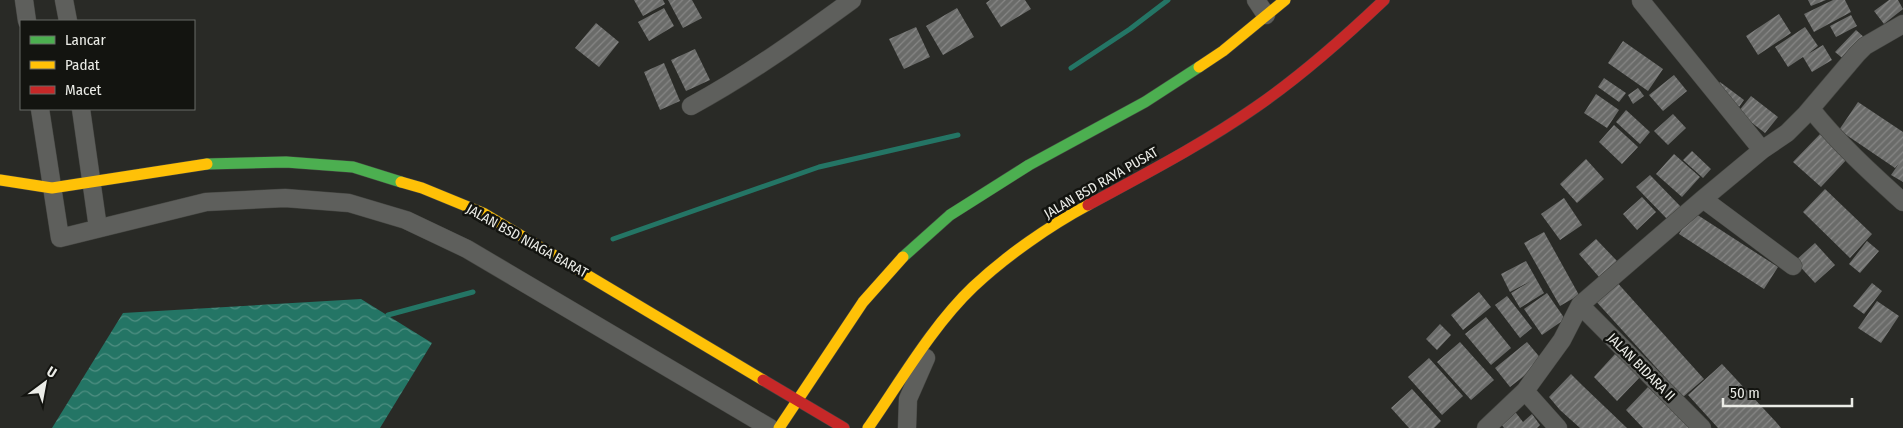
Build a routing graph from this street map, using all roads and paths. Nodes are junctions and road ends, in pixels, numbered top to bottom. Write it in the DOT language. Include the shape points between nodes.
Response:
graph roads {
  1 [pos="24,0"];
  2 [pos="64,0"];
  3 [pos="852,0"];
  4 [pos="1256,0"];
  5 [pos="1285,0"];
  6 [pos="1384,0"];
  7 [pos="1641,1"];
  8 [pos="1266,15"];
  9 [pos="27,20"];
  10 [pos="68,20"];
  11 [pos="1903,24"];
  12 [pos="691,106"];
  13 [pos="1811,109"];
  14 [pos="40,110"];
  15 [pos="80,110"];
  16 [pos="1762,150"];
  17 [pos="0,180"];
  18 [pos="91,182"];
  19 [pos="52,188"];
  20 [pos="1703,199"];
  21 [pos="1903,202"];
  22 [pos="98,228"];
  23 [pos="1793,266"];
  24 [pos="1580,306"];
  25 [pos="941,324"];
  26 [pos="1525,391"];
  27 [pos="798,399"];
  28 [pos="770,428"];
  29 [pos="779,428"];
  30 [pos="844,428"];
  31 [pos="868,428"];
  32 [pos="907,428"];
  33 [pos="1486,428"];
  34 [pos="1558,428"];
  35 [pos="1702,428"];
  1 -- 9 [label="street"];
  2 -- 10 [label="street"];
  3 -- 12 [label="street" via="770,59"];
  4 -- 8 [label="street"];
  5 -- 8 [label="main road"];
  6 -- 25 [label="main road, JALAN BSD RAYA PUSAT" via="1347,35 1256,106 1172,160 1070,215 1012,254 973,287"];
  7 -- 16 [label="street"];
  8 -- 27 [label="main road" via="1223,51 1145,102 1029,165 950,215 911,248 863,302"];
  11 -- 13 [label="street" via="1865,46"];
  13 -- 16 [label="street" via="1787,133"];
  13 -- 21 [label="street"];
  14 -- 19 [label="street"];
  15 -- 18 [label="street"];
  16 -- 20 [label="street"];
  17 -- 19 [label="main road, JALAN BSD NIAGA BARAT"];
  18 -- 19 [label="main road, JALAN BSD NIAGA BARAT"];
  18 -- 22 [label="street"];
  18 -- 27 [label="main road, JALAN BSD NIAGA BARAT" via="202,164 286,162 353,167 422,188 483,212"];
  19 -- 22 [label="street" via="60,238"];
  20 -- 23 [label="street"];
  20 -- 24 [label="street"];
  22 -- 28 [label="street" via="206,202 284,198 349,203 406,220 467,249"];
  24 -- 26 [label="street" via="1562,340"];
  24 -- 35 [label="street, JALAN BIDARA II"];
  25 -- 31 [label="main road, JALAN BSD RAYA PUSAT"];
  25 -- 32 [label="street" via="908,399"];
  26 -- 33 [label="street"];
  26 -- 34 [label="street"];
  27 -- 29 [label="main road"];
  27 -- 30 [label="main road, JALAN BSD NIAGA BARAT"];
}
